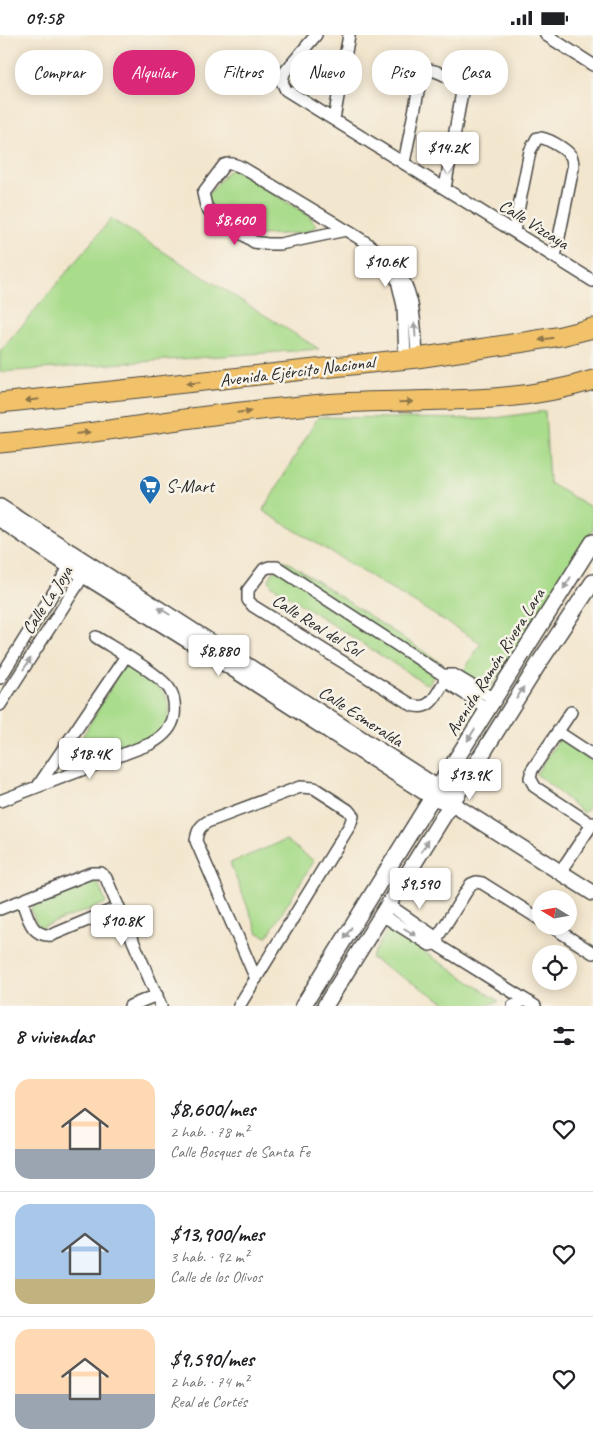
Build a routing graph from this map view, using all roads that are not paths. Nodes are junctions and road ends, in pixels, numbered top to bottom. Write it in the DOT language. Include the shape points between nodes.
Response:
graph roads {
  1 [pos="316,35"];
  2 [pos="349,35"];
  3 [pos="546,35"];
  4 [pos="593,65"];
  5 [pos="334,119"];
  6 [pos="404,163"];
  7 [pos="445,188"];
  8 [pos="346,230"];
  9 [pos="514,231"];
  10 [pos="556,257"];
  11 [pos="593,281"];
  12 [pos="591,326"];
  13 [pos="411,358"];
  14 [pos="593,380"];
  15 [pos="0,403"];
  16 [pos="0,443"];
  17 [pos="0,507"];
  18 [pos="0,519"];
  19 [pos="593,542"];
  20 [pos="588,560"];
  21 [pos="74,562"];
  22 [pos="87,570"];
  23 [pos="593,582"];
  24 [pos="45,609"];
  25 [pos="58,617"];
  26 [pos="96,637"];
  27 [pos="126,656"];
  28 [pos="0,678"];
  29 [pos="444,678"];
  30 [pos="491,704"];
  31 [pos="0,705"];
  32 [pos="571,712"];
  33 [pos="558,732"];
  34 [pos="593,755"];
  35 [pos="38,786"];
  36 [pos="435,793"];
  37 [pos="0,801"];
  38 [pos="451,803"];
  39 [pos="592,824"];
  40 [pos="560,872"];
  41 [pos="593,893"];
  42 [pos="22,901"];
  43 [pos="120,907"];
  44 [pos="0,909"];
  45 [pos="385,910"];
  46 [pos="532,914"];
  47 [pos="565,935"];
  48 [pos="438,940"];
  49 [pos="593,953"];
  50 [pos="256,979"];
  51 [pos="159,1001"];
  52 [pos="530,1003"];
  53 [pos="130,1006"];
  54 [pos="239,1006"];
  55 [pos="303,1006"];
  56 [pos="325,1006"];
  57 [pos="513,1006"];
  1 -- 5 [label="street, Calle Vizcaya" via="284,73 282,82 286,90"];
  2 -- 5 [label="street"];
  3 -- 4 [label="street"];
  5 -- 6 [label="street, Calle Vizcaya"];
  6 -- 7 [label="street, Calle Vizcaya"];
  6 -- 7 [label="street" via="420,77 426,70 435,70 461,88 462,97"];
  7 -- 9 [label="street, Calle Vizcaya"];
  8 -- 8 [label="street" via="236,164 224,165 203,193 210,212 254,242 280,243"];
  8 -- 13 [label="street" via="394,265 406,283 414,319"];
  9 -- 10 [label="street, Calle Vizcaya"];
  9 -- 10 [label="street" via="530,151 537,138 545,137 567,152 573,161"];
  10 -- 11 [label="street, Calle Vizcaya"];
  12 -- 13 [label="main road, Avenida Ejército Nacional, one-way" via="525,342"];
  13 -- 15 [label="main road, Avenida Ejército Nacional, one-way"];
  16 -- 14 [label="main road, Avenida Ejército Nacional, one-way" via="325,404 505,397 567,389"];
  17 -- 21 [label="street, Calle Esmeralda"];
  18 -- 21 [label="street, Calle Esmeralda"];
  19 -- 20 [label="street, Avenida Ramón Rivera Lara"];
  20 -- 30 [label="street, Avenida Ramón Rivera Lara, one-way"];
  21 -- 22 [label="street, Calle Esmeralda"];
  21 -- 24 [label="street, Calle La Joya"];
  22 -- 25 [label="street, Calle La Joya"];
  22 -- 36 [label="street, Calle Esmeralda"];
  38 -- 23 [label="street, one-way"];
  24 -- 25 [label="street"];
  24 -- 28 [label="street, Calle La Joya"];
  31 -- 25 [label="street, Calle La Joya, one-way"];
  26 -- 27 [label="street"];
  27 -- 35 [label="street"];
  27 -- 35 [label="street" via="170,689 175,708 171,727 150,743"];
  29 -- 29 [label="street, Calle Real del Sol" via="430,704 422,707 412,705 253,606 248,600 248,590 264,569 277,567"];
  29 -- 30 [label="street, Calle Real del Sol" via="454,675"];
  30 -- 36 [label="street, Avenida Ramón Rivera Lara, one-way"];
  32 -- 33 [label="street"];
  33 -- 34 [label="street"];
  33 -- 39 [label="street" via="530,778 535,787"];
  35 -- 37 [label="street"];
  36 -- 38 [label="street, Calle Esmeralda"];
  36 -- 55 [label="street, Avenida Ramón Rivera Lara, one-way"];
  38 -- 40 [label="street, Calle Esmeralda"];
  45 -- 38 [label="street, one-way"];
  39 -- 40 [label="street"];
  40 -- 41 [label="street, Calle Esmeralda"];
  42 -- 43 [label="street" via="101,873"];
  42 -- 43 [label="street" via="33,929 46,936"];
  42 -- 44 [label="street"];
  43 -- 51 [label="street"];
  45 -- 48 [label="street" via="430,945"];
  45 -- 56 [label="street"];
  46 -- 48 [label="street" via="476,882 471,885"];
  47 -- 49 [label="street"];
  48 -- 52 [label="street" via="439,946"];
  50 -- 50 [label="street" via="352,822 348,810 314,788 300,787 207,822 197,833 196,841"];
  50 -- 54 [label="street"];
  51 -- 53 [label="street"];
  52 -- 57 [label="street"];
}
